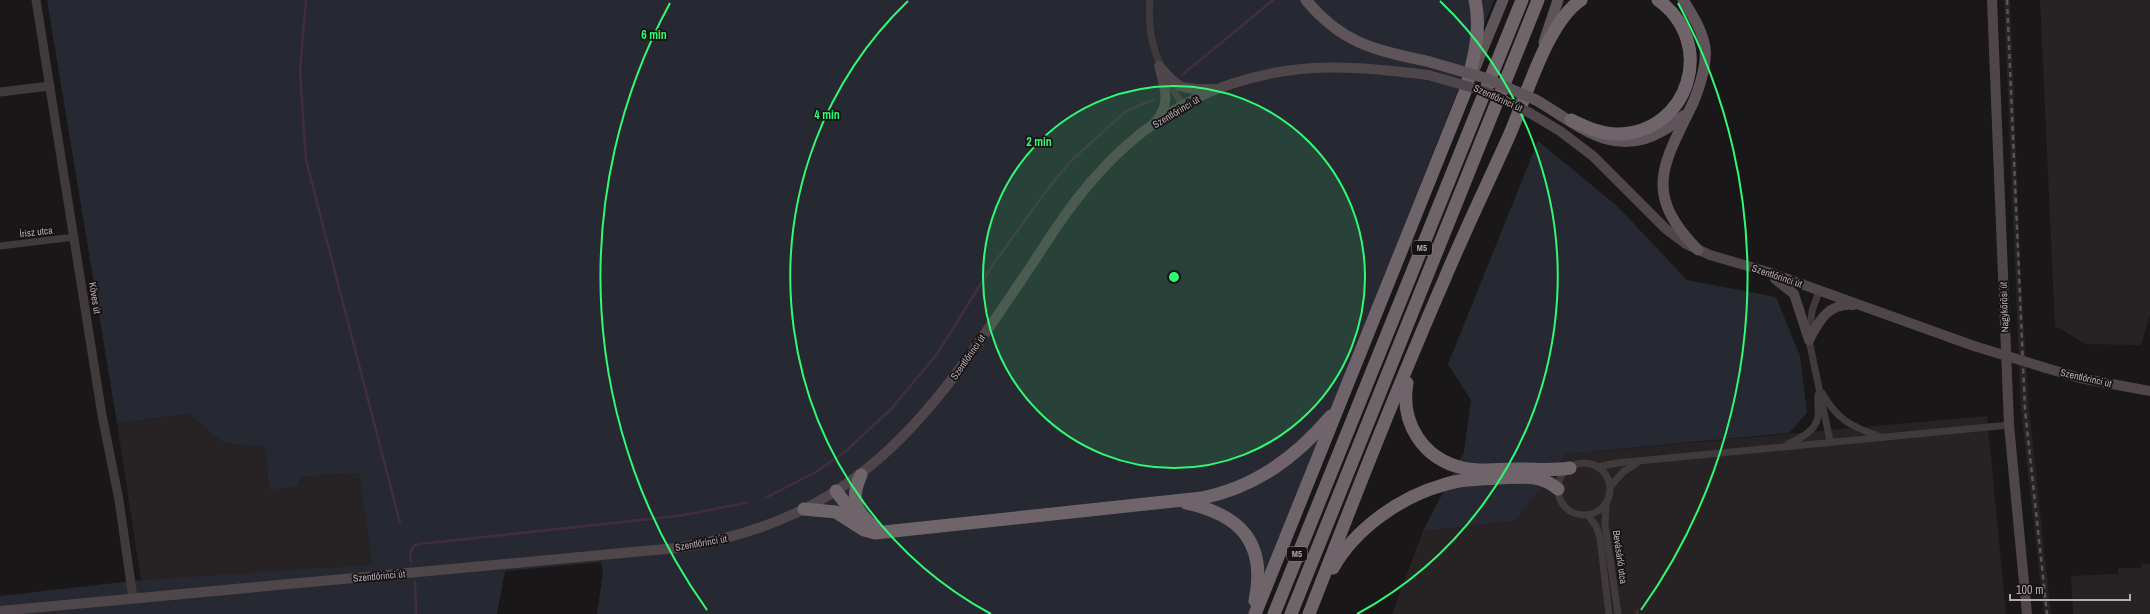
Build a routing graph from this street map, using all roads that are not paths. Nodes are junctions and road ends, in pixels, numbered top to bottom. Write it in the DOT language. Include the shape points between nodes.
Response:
graph roads {
  1 [pos="36,0"];
  2 [pos="1150,0"];
  3 [pos="1306,0"];
  4 [pos="1475,0"];
  5 [pos="1503,0"];
  6 [pos="1522,0"];
  7 [pos="1538,0"];
  8 [pos="1558,0"];
  9 [pos="1581,0"];
  10 [pos="1658,0"];
  11 [pos="1683,0"];
  12 [pos="1992,0"];
  13 [pos="1159,66"];
  14 [pos="1531,81"];
  15 [pos="50,86"];
  16 [pos="1218,88"];
  17 [pos="0,92"];
  18 [pos="1465,92"];
  19 [pos="1183,106"];
  20 [pos="1688,113"];
  21 [pos="1570,120"];
  22 [pos="1154,124"];
  23 [pos="75,237"];
  24 [pos="0,246"];
  25 [pos="1698,250"];
  26 [pos="1768,272"];
  27 [pos="1818,291"];
  28 [pos="1861,305"];
  29 [pos="1809,340"];
  30 [pos="1418,342"];
  31 [pos="1819,387"];
  32 [pos="2150,391"];
  33 [pos="1338,409"];
  34 [pos="2009,426"];
  35 [pos="1880,437"];
  36 [pos="1830,441"];
  37 [pos="1785,446"];
  38 [pos="1641,460"];
  39 [pos="1597,467"];
  40 [pos="1570,468"];
  41 [pos="860,475"];
  42 [pos="1610,487"];
  43 [pos="1558,489"];
  44 [pos="836,491"];
  45 [pos="1178,501"];
  46 [pos="1606,503"];
  47 [pos="804,509"];
  48 [pos="843,515"];
  49 [pos="1588,515"];
  50 [pos="881,532"];
  51 [pos="133,598"];
  52 [pos="0,611"];
  53 [pos="1310,611"];
  54 [pos="1254,614"];
  55 [pos="1274,614"];
  56 [pos="1291,614"];
  57 [pos="1608,614"];
  58 [pos="1618,614"];
  59 [pos="2027,614"];
  1 -- 15 [label="street, Köves út"];
  2 -- 13 [label="street" via="1151,40"];
  3 -- 21 [label="main road, bridge" via="1331,26 1354,40 1374,49 1486,78 1536,100"];
  4 -- 18 [label="highway" via="1477,40"];
  5 -- 18 [label="main road, M5"];
  6 -- 55 [label="highway, M5"];
  7 -- 56 [label="highway, M5"];
  8 -- 14 [label="main road"];
  9 -- 14 [label="highway" via="1557,26"];
  10 -- 21 [label="highway" via="1678,19 1690,46 1689,75 1677,102 1666,116 1652,125 1628,133 1596,131"];
  11 -- 20 [label="main road" via="1701,33 1705,47 1702,79"];
  12 -- 34 [label="main road, Nagykőrösi út"];
  13 -- 16 [label="main road" via="1183,88"];
  13 -- 19 [label="street"];
  13 -- 22 [label="main road" via="1166,103"];
  14 -- 30 [label="highway"];
  15 -- 17 [label="street"];
  15 -- 23 [label="street, Köves út"];
  16 -- 19 [label="main road, Szentlőrinci út"];
  16 -- 25 [label="main road, Szentlőrinci út, bridge" via="1267,74 1313,67 1354,66 1428,75 1474,87 1530,113 1560,131 1593,156 1666,230"];
  18 -- 33 [label="highway, M5"];
  19 -- 22 [label="main road, Szentlőrinci út"];
  20 -- 21 [label="main road" via="1662,131 1632,141 1596,137"];
  20 -- 25 [label="main road" via="1664,163 1662,180 1666,202 1675,224"];
  22 -- 41 [label="main road, Szentlőrinci út" via="1112,158 1088,185 949,385 904,437"];
  23 -- 24 [label="street, Írisz utca"];
  23 -- 51 [label="street, Köves út"];
  25 -- 26 [label="main road, Szentlőrinci út"];
  26 -- 27 [label="main road, Szentlőrinci út"];
  26 -- 29 [label="main road" via="1794,294"];
  27 -- 28 [label="main road, Szentlőrinci út"];
  27 -- 29 [label="street" via="1812,311"];
  28 -- 29 [label="main road" via="1846,304 1826,312"];
  28 -- 32 [label="main road, Szentlőrinci út, bridge" via="1974,346 2046,368 2080,378"];
  29 -- 31 [label="street"];
  30 -- 40 [label="highway" via="1408,378 1405,406 1414,432 1434,455 1453,465 1473,470 1552,471"];
  30 -- 53 [label="highway"];
  31 -- 35 [label="street" via="1831,408 1846,423"];
  31 -- 36 [label="street"];
  31 -- 37 [label="street" via="1818,417 1813,428"];
  33 -- 45 [label="highway" via="1298,451 1266,475 1217,495"];
  33 -- 54 [label="highway, M5"];
  34 -- 35 [label="street"];
  34 -- 59 [label="main road, Nagykőrösi út"];
  35 -- 36 [label="street"];
  36 -- 37 [label="street"];
  37 -- 38 [label="street"];
  38 -- 39 [label="street"];
  38 -- 42 [label="street" via="1623,472"];
  39 -- 40 [label="street" via="1583,464"];
  39 -- 42 [label="street" via="1606,475"];
  40 -- 43 [label="street" via="1561,477"];
  41 -- 44 [label="main road, Szentlőrinci út"];
  41 -- 50 [label="highway" via="855,489 856,505 864,518"];
  42 -- 46 [label="street"];
  43 -- 49 [label="street" via="1560,499 1567,509 1577,514"];
  43 -- 53 [label="highway" via="1550,482 1535,477 1471,480 1443,485 1411,498 1377,520 1353,542 1335,565"];
  44 -- 47 [label="main road, Szentlőrinci út"];
  44 -- 48 [label="highway"];
  44 -- 50 [label="highway" via="856,519"];
  45 -- 50 [label="highway"];
  45 -- 54 [label="highway" via="1216,511 1229,518 1244,532 1254,550 1258,568"];
  46 -- 49 [label="street" via="1600,510"];
  46 -- 58 [label="street, Bevásárló utca" via="1605,525"];
  47 -- 48 [label="highway" via="831,510"];
  47 -- 51 [label="main road, Szentlőrinci út" via="740,535 676,548"];
  48 -- 50 [label="highway" via="864,530"];
  49 -- 57 [label="street" via="1596,526 1600,538"];
  51 -- 52 [label="main road, Szentlőrinci út"];
}
